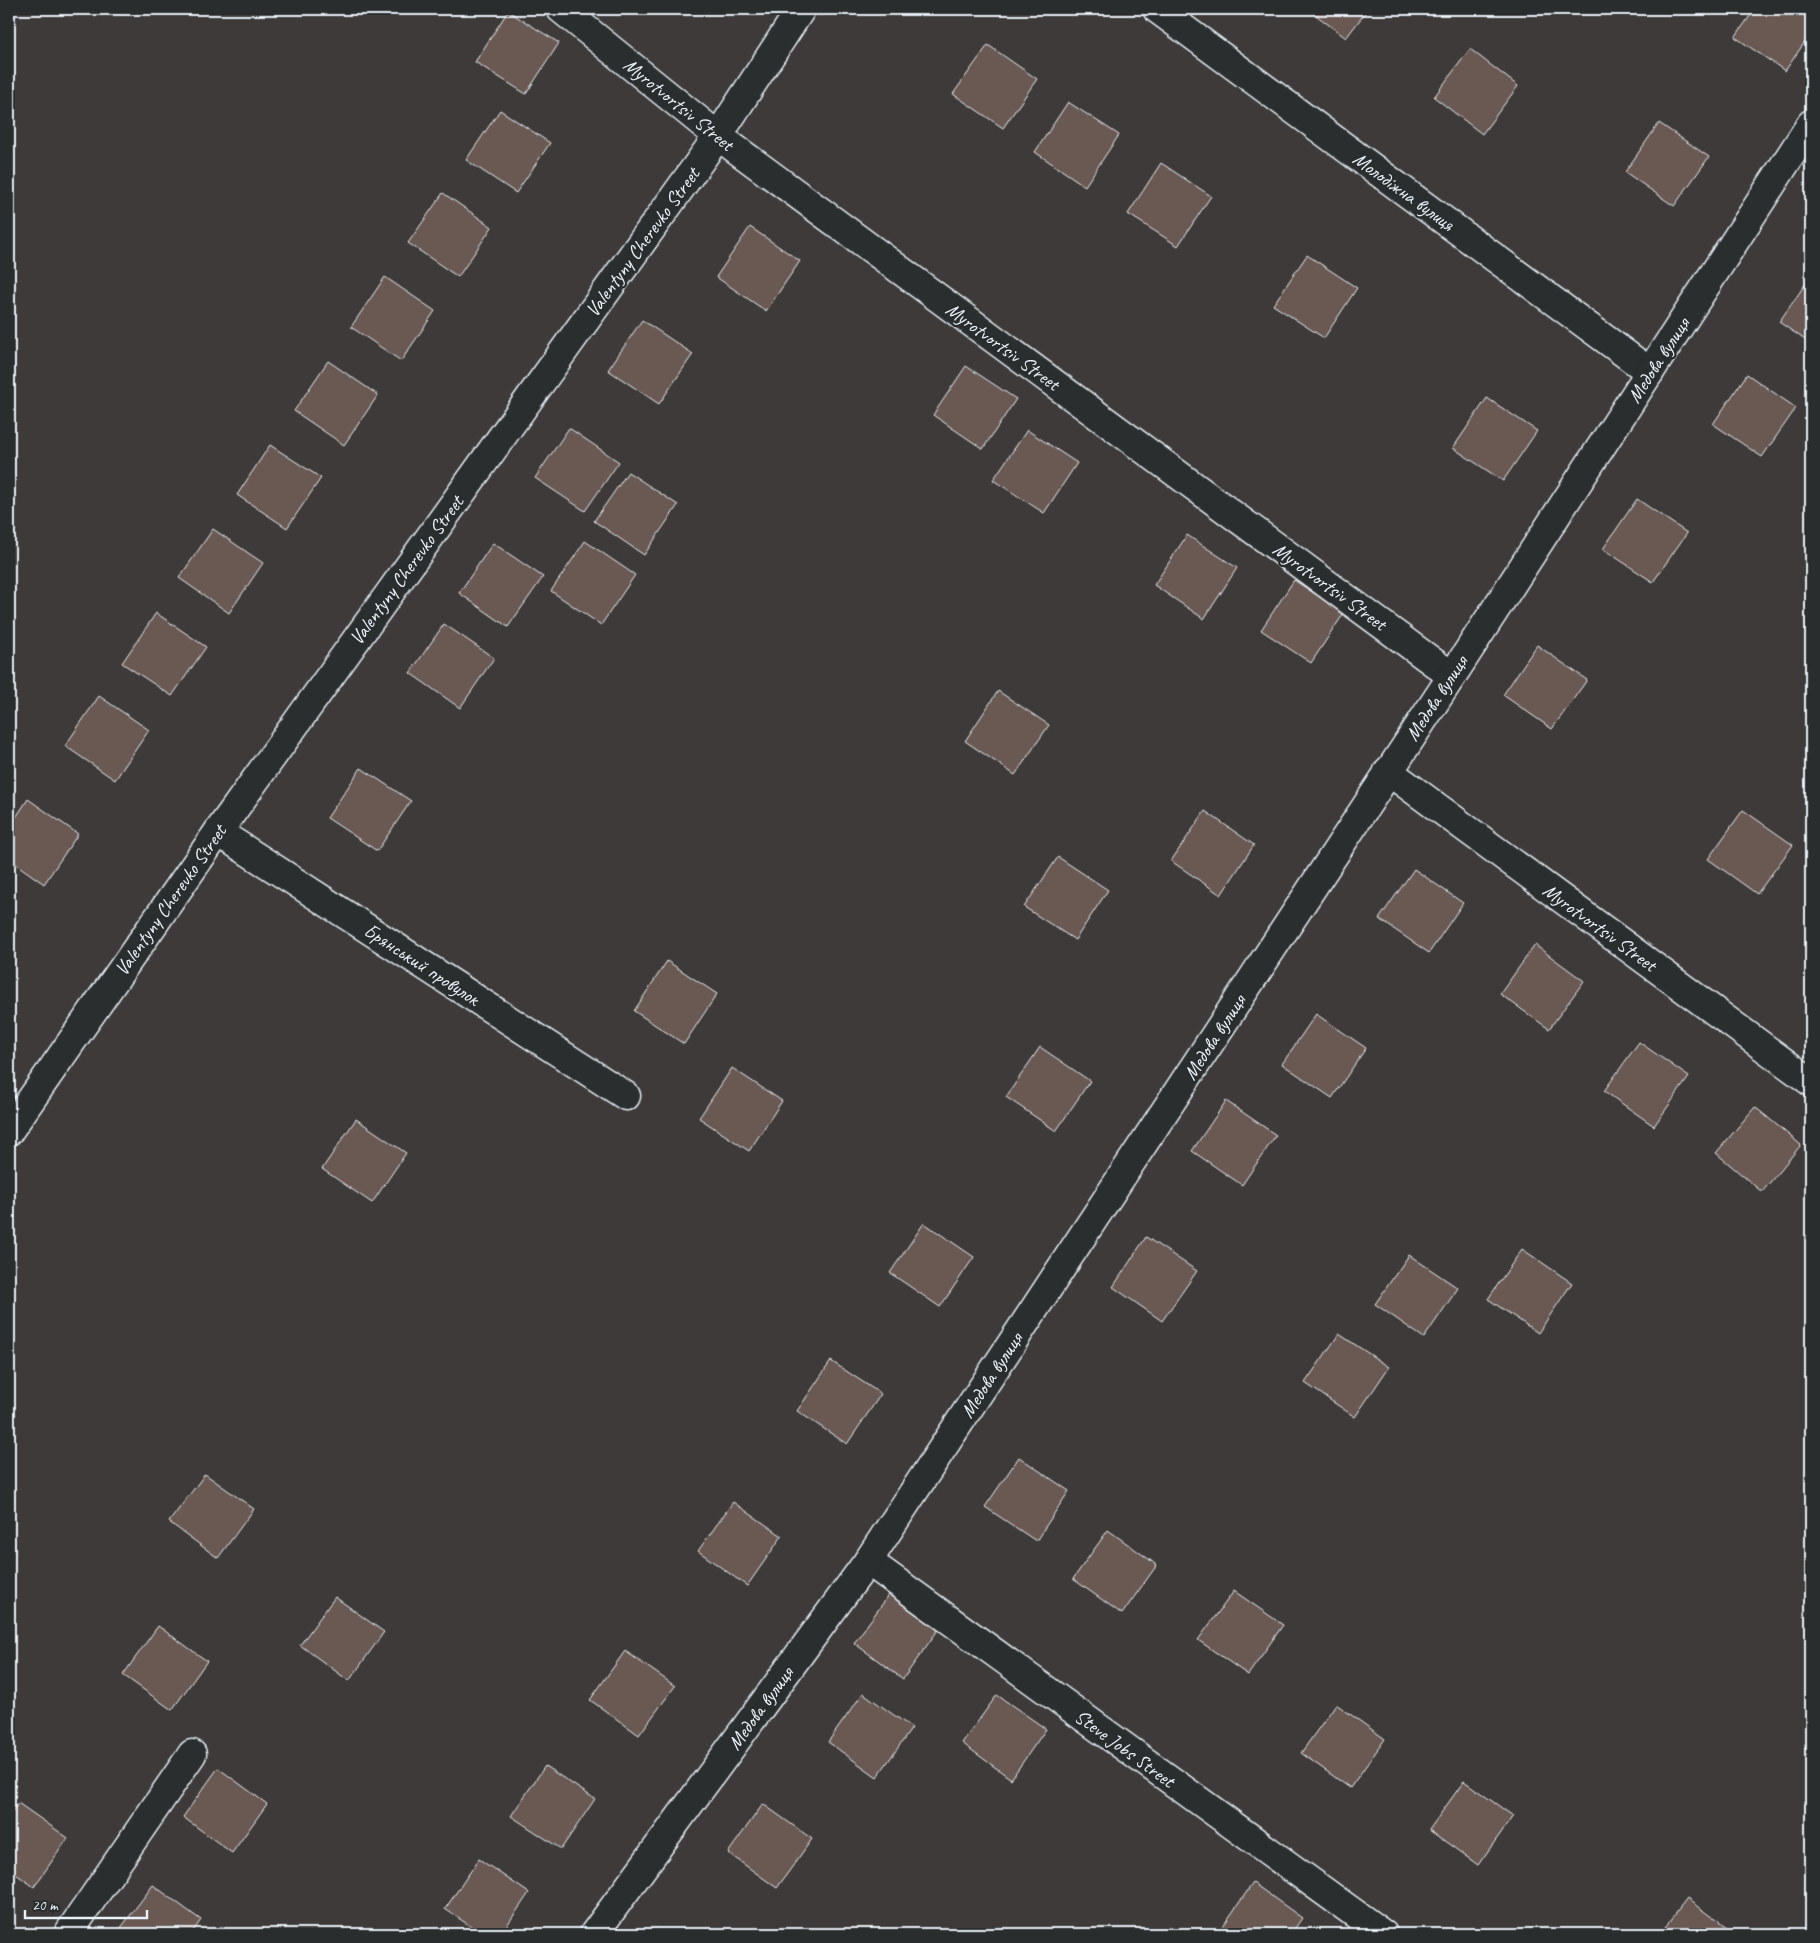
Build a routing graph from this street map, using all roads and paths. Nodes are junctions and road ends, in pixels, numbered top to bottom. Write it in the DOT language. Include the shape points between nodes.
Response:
graph roads {
  1 [pos="561,9"];
  2 [pos="801,9"];
  3 [pos="1158,9"];
  4 [pos="1811,124"];
  5 [pos="718,136"];
  6 [pos="1650,372"];
  7 [pos="1452,676"];
  8 [pos="1388,771"];
  9 [pos="218,832"];
  10 [pos="1811,1082"];
  11 [pos="626,1096"];
  12 [pos="9,1130"];
  13 [pos="868,1561"];
  14 [pos="192,1754"];
  15 [pos="68,1934"];
  16 [pos="594,1934"];
  17 [pos="1383,1934"];
  1 -- 5 [label="street, Myrotvortsiv Street"];
  2 -- 5 [label="street, Valentyny Cherevko Street"];
  3 -- 6 [label="street, Молодіжна вулиця"];
  4 -- 6 [label="street, Медова вулиця"];
  5 -- 7 [label="street, Myrotvortsiv Street"];
  5 -- 9 [label="street, Valentyny Cherevko Street"];
  6 -- 7 [label="street, Медова вулиця"];
  7 -- 8 [label="street, Медова вулиця"];
  8 -- 10 [label="street, Myrotvortsiv Street"];
  8 -- 13 [label="street, Медова вулиця"];
  9 -- 11 [label="street, Брянський провулок"];
  9 -- 12 [label="street, Valentyny Cherevko Street"];
  13 -- 16 [label="street, Медова вулиця"];
  13 -- 17 [label="street, Steve Jobs Street"];
  14 -- 15 [label="street"];
}
